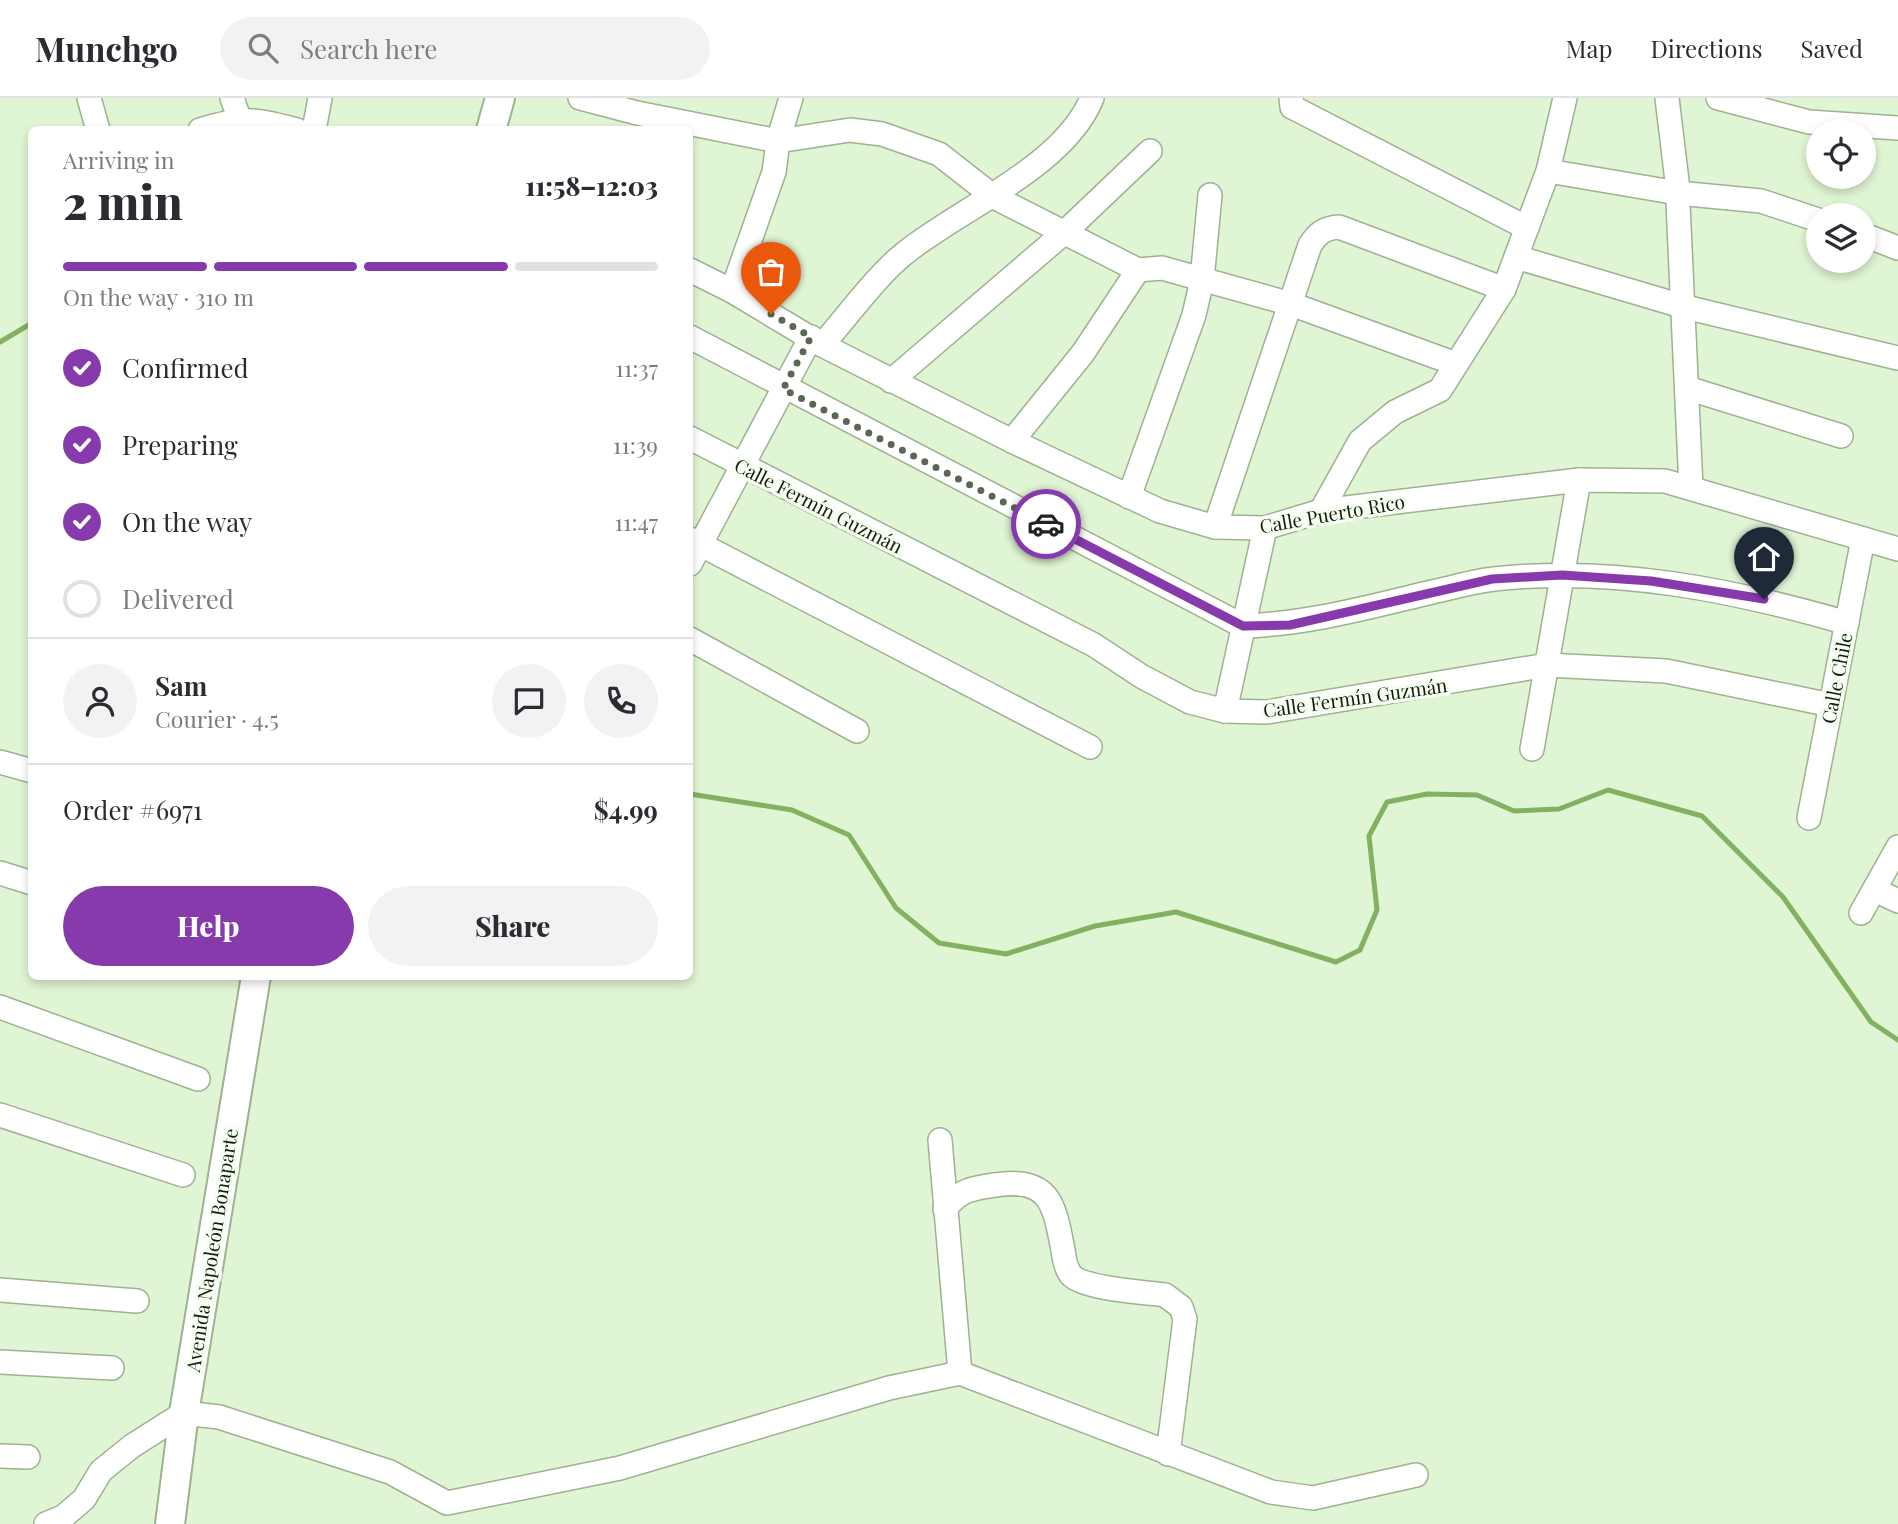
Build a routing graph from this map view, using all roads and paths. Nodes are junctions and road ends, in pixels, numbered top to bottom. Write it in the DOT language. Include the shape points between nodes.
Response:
graph roads {
  1 [pos="89,98"];
  2 [pos="320,98"];
  3 [pos="500,98"];
  4 [pos="580,98"];
  5 [pos="791,98"];
  6 [pos="1092,98"];
  7 [pos="1291,98"];
  8 [pos="1566,98"];
  9 [pos="1667,98"];
  10 [pos="1718,98"];
  11 [pos="236,108"];
  12 [pos="97,126"];
  13 [pos="207,126"];
  14 [pos="283,126"];
  15 [pos="315,126"];
  16 [pos="492,126"];
  17 [pos="1898,128"];
  18 [pos="778,141"];
  19 [pos="1150,151"];
  20 [pos="1548,171"];
  21 [pos="1678,193"];
  22 [pos="1210,195"];
  23 [pos="994,197"];
  24 [pos="1806,216"];
  25 [pos="1527,228"];
  26 [pos="1066,231"];
  27 [pos="1876,240"];
  28 [pos="1898,248"];
  29 [pos="1516,257"];
  30 [pos="1138,270"];
  31 [pos="693,272"];
  32 [pos="1202,280"];
  33 [pos="1504,289"];
  34 [pos="732,291"];
  35 [pos="1291,304"];
  36 [pos="1685,307"];
  37 [pos="693,339"];
  38 [pos="817,341"];
  39 [pos="1898,358"];
  40 [pos="1456,364"];
  41 [pos="891,381"];
  42 [pos="1687,387"];
  43 [pos="783,389"];
  44 [pos="1841,436"];
  45 [pos="693,440"];
  46 [pos="1012,441"];
  47 [pos="743,465"];
  48 [pos="1578,480"];
  49 [pos="1691,488"];
  50 [pos="1129,497"];
  51 [pos="1321,511"];
  52 [pos="1215,527"];
  53 [pos="1265,528"];
  54 [pos="1863,538"];
  55 [pos="693,549"];
  56 [pos="1898,549"];
  57 [pos="1562,575"];
  58 [pos="1847,623"];
  59 [pos="1243,626"];
  60 [pos="693,641"];
  61 [pos="1547,666"];
  62 [pos="1831,705"];
  63 [pos="1224,711"];
  64 [pos="857,731"];
  65 [pos="1090,747"];
  66 [pos="1532,748"];
  67 [pos="0,762"];
  68 [pos="28,770"];
  69 [pos="1809,818"];
  70 [pos="1898,847"];
  71 [pos="0,873"];
  72 [pos="28,882"];
  73 [pos="1875,890"];
  74 [pos="1898,901"];
  75 [pos="1860,913"];
  76 [pos="255,980"];
  77 [pos="0,1007"];
  78 [pos="198,1079"];
  79 [pos="0,1115"];
  80 [pos="940,1140"];
  81 [pos="183,1175"];
  82 [pos="946,1209"];
  83 [pos="0,1290"];
  84 [pos="137,1301"];
  85 [pos="0,1362"];
  86 [pos="112,1368"];
  87 [pos="960,1373"];
  88 [pos="184,1413"];
  89 [pos="1168,1454"];
  90 [pos="0,1457"];
  91 [pos="27,1457"];
  92 [pos="1416,1475"];
  93 [pos="450,1514"];
  94 [pos="46,1524"];
  95 [pos="170,1524"];
  1 -- 12 [label="street"];
  2 -- 15 [label="street"];
  3 -- 16 [label="main road"];
  4 -- 18 [label="street"];
  5 -- 18 [label="street"];
  6 -- 23 [label="street" via="1086,113 1059,143"];
  7 -- 25 [label="street" via="1292,107"];
  8 -- 20 [label="street"];
  9 -- 21 [label="street"];
  10 -- 17 [label="street" via="1809,122"];
  11 -- 13 [label="street"];
  11 -- 14 [label="street"];
  18 -- 23 [label="street" via="850,130 882,134 939,154"];
  18 -- 34 [label="street" via="774,172"];
  19 -- 26 [label="street"];
  20 -- 21 [label="street"];
  20 -- 25 [label="street"];
  21 -- 24 [label="street" via="1761,201"];
  21 -- 36 [label="street"];
  22 -- 32 [label="street"];
  23 -- 26 [label="street"];
  23 -- 38 [label="street" via="904,253"];
  25 -- 29 [label="street"];
  26 -- 30 [label="street"];
  26 -- 41 [label="street"];
  27 -- 28 [label="street"];
  29 -- 33 [label="street"];
  29 -- 36 [label="street"];
  30 -- 32 [label="street" via="1162,268"];
  30 -- 46 [label="street" via="1083,353"];
  31 -- 34 [label="street, Calle Puerto Rico"];
  32 -- 35 [label="street"];
  32 -- 50 [label="street" via="1194,315"];
  33 -- 35 [label="street" via="1339,227 1317,234 1310,245"];
  33 -- 40 [label="street"];
  34 -- 38 [label="street, Calle Puerto Rico"];
  35 -- 40 [label="street"];
  35 -- 52 [label="street"];
  36 -- 39 [label="street"];
  36 -- 42 [label="street"];
  37 -- 43 [label="street"];
  38 -- 41 [label="street, Calle Puerto Rico"];
  38 -- 43 [label="street"];
  40 -- 51 [label="street" via="1440,390 1395,412 1360,442"];
  41 -- 46 [label="street, Calle Puerto Rico"];
  42 -- 44 [label="street"];
  42 -- 49 [label="street"];
  43 -- 47 [label="street"];
  43 -- 59 [label="street"];
  45 -- 47 [label="street, Calle Fermín Guzmán"];
  46 -- 50 [label="street, Calle Puerto Rico"];
  47 -- 55 [label="street"];
  47 -- 63 [label="street, Calle Fermín Guzmán" via="1082,638 1167,691"];
  48 -- 49 [label="street, Calle Puerto Rico" via="1665,481"];
  48 -- 51 [label="street, Calle Puerto Rico"];
  48 -- 57 [label="street"];
  49 -- 54 [label="street, Calle Puerto Rico"];
  50 -- 52 [label="street, Calle Puerto Rico" via="1160,512"];
  51 -- 53 [label="street, Calle Puerto Rico"];
  52 -- 53 [label="street, Calle Puerto Rico"];
  53 -- 59 [label="street"];
  54 -- 56 [label="street, Calle Puerto Rico"];
  54 -- 58 [label="street, Calle Chile"];
  55 -- 65 [label="street"];
  57 -- 58 [label="street" via="1743,594"];
  57 -- 59 [label="street" via="1492,579 1290,625"];
  57 -- 61 [label="street"];
  58 -- 62 [label="street, Calle Chile"];
  59 -- 63 [label="street"];
  60 -- 64 [label="street"];
  61 -- 62 [label="street, Calle Fermín Guzmán" via="1667,671"];
  61 -- 63 [label="street, Calle Fermín Guzmán" via="1267,712"];
  61 -- 66 [label="street"];
  62 -- 69 [label="street, Calle Chile"];
  67 -- 68 [label="street"];
  70 -- 73 [label="street"];
  71 -- 72 [label="street"];
  73 -- 74 [label="street"];
  73 -- 75 [label="street"];
  76 -- 88 [label="main road, Avenida Napoleón Bonaparte"];
  77 -- 78 [label="street"];
  79 -- 81 [label="street"];
  80 -- 82 [label="street"];
  82 -- 87 [label="street"];
  82 -- 89 [label="street" via="955,1195 968,1189 1018,1182 1035,1186 1048,1196 1071,1275 1083,1283 1175,1300 1185,1319"];
  83 -- 84 [label="street"];
  85 -- 86 [label="street"];
  87 -- 89 [label="street"];
  87 -- 93 [label="street" via="889,1388"];
  88 -- 93 [label="street" via="219,1417 390,1472"];
  88 -- 94 [label="street" via="132,1446 102,1471 84,1499"];
  88 -- 95 [label="main road, Avenida Napoleón Bonaparte"];
  89 -- 92 [label="street" via="1271,1492 1313,1498"];
  90 -- 91 [label="street"];
}
